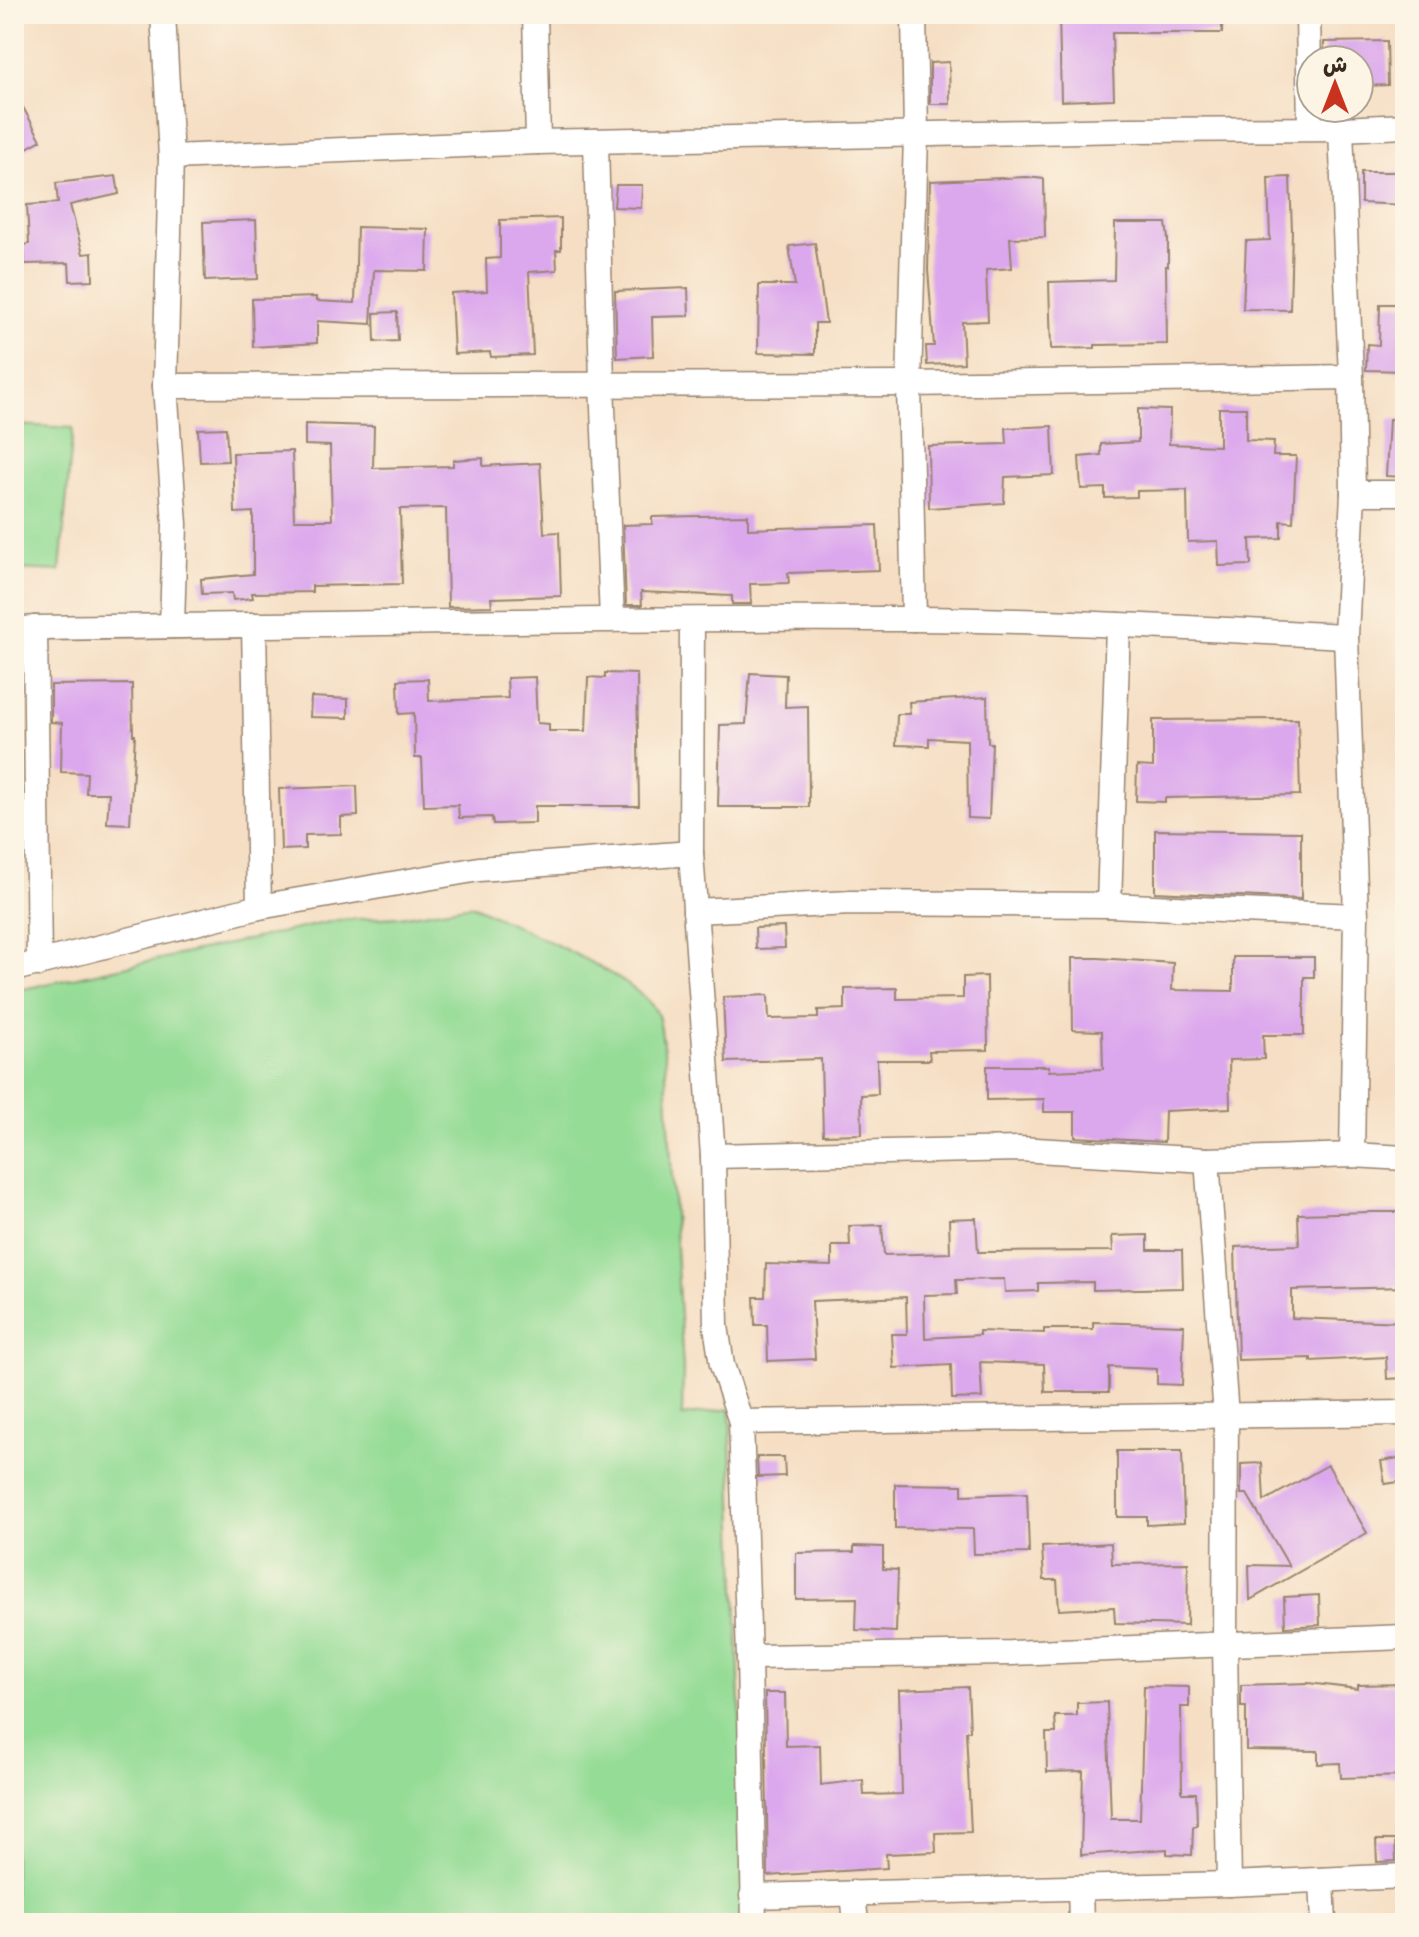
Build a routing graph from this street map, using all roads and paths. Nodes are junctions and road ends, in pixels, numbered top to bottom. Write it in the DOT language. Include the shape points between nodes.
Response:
graph roads {
  1 [pos="163,14"];
  2 [pos="535,14"];
  3 [pos="914,14"];
  4 [pos="1308,14"];
  5 [pos="1405,126"];
  6 [pos="1310,128"];
  7 [pos="1341,129"];
  8 [pos="916,135"];
  9 [pos="596,141"];
  10 [pos="538,142"];
  11 [pos="171,157"];
  12 [pos="1351,377"];
  13 [pos="602,384"];
  14 [pos="909,384"];
  15 [pos="165,386"];
  16 [pos="1353,493"];
  17 [pos="1405,493"];
  18 [pos="612,619"];
  19 [pos="914,619"];
  20 [pos="692,621"];
  21 [pos="254,625"];
  22 [pos="1118,625"];
  23 [pos="172,626"];
  24 [pos="25,629"];
  25 [pos="1346,636"];
  26 [pos="691,853"];
  27 [pos="1109,905"];
  28 [pos="259,907"];
  29 [pos="695,911"];
  30 [pos="1356,916"];
  31 [pos="39,964"];
  32 [pos="14,969"];
  33 [pos="1352,1155"];
  34 [pos="713,1156"];
  35 [pos="1405,1158"];
  36 [pos="1207,1160"];
  37 [pos="1405,1413"];
  38 [pos="1226,1416"];
  39 [pos="741,1422"];
  40 [pos="1405,1637"];
  41 [pos="1225,1644"];
  42 [pos="749,1657"];
  43 [pos="1405,1876"];
  44 [pos="1322,1880"];
  45 [pos="1229,1884"];
  46 [pos="1080,1888"];
  47 [pos="853,1893"];
  48 [pos="752,1896"];
  49 [pos="754,1923"];
  50 [pos="856,1923"];
  51 [pos="1081,1923"];
  52 [pos="1324,1923"];
  1 -- 11 [label="street"];
  2 -- 10 [label="street"];
  3 -- 8 [label="street"];
  4 -- 6 [label="street"];
  5 -- 7 [label="street"];
  6 -- 7 [label="street"];
  6 -- 8 [label="street"];
  7 -- 12 [label="street"];
  8 -- 9 [label="street"];
  8 -- 14 [label="street"];
  9 -- 10 [label="street"];
  9 -- 13 [label="street"];
  10 -- 11 [label="street"];
  11 -- 15 [label="street"];
  12 -- 14 [label="street"];
  12 -- 16 [label="street"];
  13 -- 14 [label="street"];
  13 -- 15 [label="street"];
  13 -- 18 [label="street"];
  14 -- 19 [label="street"];
  15 -- 23 [label="street" via="175,524"];
  16 -- 17 [label="street"];
  16 -- 25 [label="street"];
  18 -- 20 [label="street"];
  18 -- 21 [label="street"];
  19 -- 20 [label="street"];
  19 -- 22 [label="street"];
  20 -- 26 [label="street"];
  21 -- 23 [label="street"];
  21 -- 28 [label="street"];
  22 -- 25 [label="street"];
  22 -- 27 [label="street"];
  23 -- 24 [label="street"];
  24 -- 31 [label="street"];
  25 -- 30 [label="street"];
  26 -- 28 [label="street" via="479,869"];
  26 -- 29 [label="street"];
  27 -- 29 [label="street" via="850,903"];
  27 -- 30 [label="street"];
  28 -- 31 [label="street"];
  29 -- 34 [label="street"];
  30 -- 33 [label="street"];
  31 -- 32 [label="street"];
  33 -- 35 [label="street"];
  33 -- 36 [label="street"];
  34 -- 36 [label="street" via="1019,1149"];
  34 -- 39 [label="street" via="716,1326 722,1365"];
  36 -- 38 [label="street"];
  37 -- 38 [label="street"];
  38 -- 39 [label="street"];
  38 -- 41 [label="street"];
  39 -- 42 [label="street"];
  40 -- 41 [label="street"];
  41 -- 42 [label="street"];
  41 -- 45 [label="street"];
  42 -- 48 [label="street"];
  43 -- 44 [label="street"];
  44 -- 45 [label="street"];
  44 -- 52 [label="street"];
  45 -- 46 [label="street"];
  46 -- 47 [label="street"];
  46 -- 51 [label="street"];
  47 -- 48 [label="street"];
  47 -- 50 [label="street"];
  48 -- 49 [label="street"];
}
